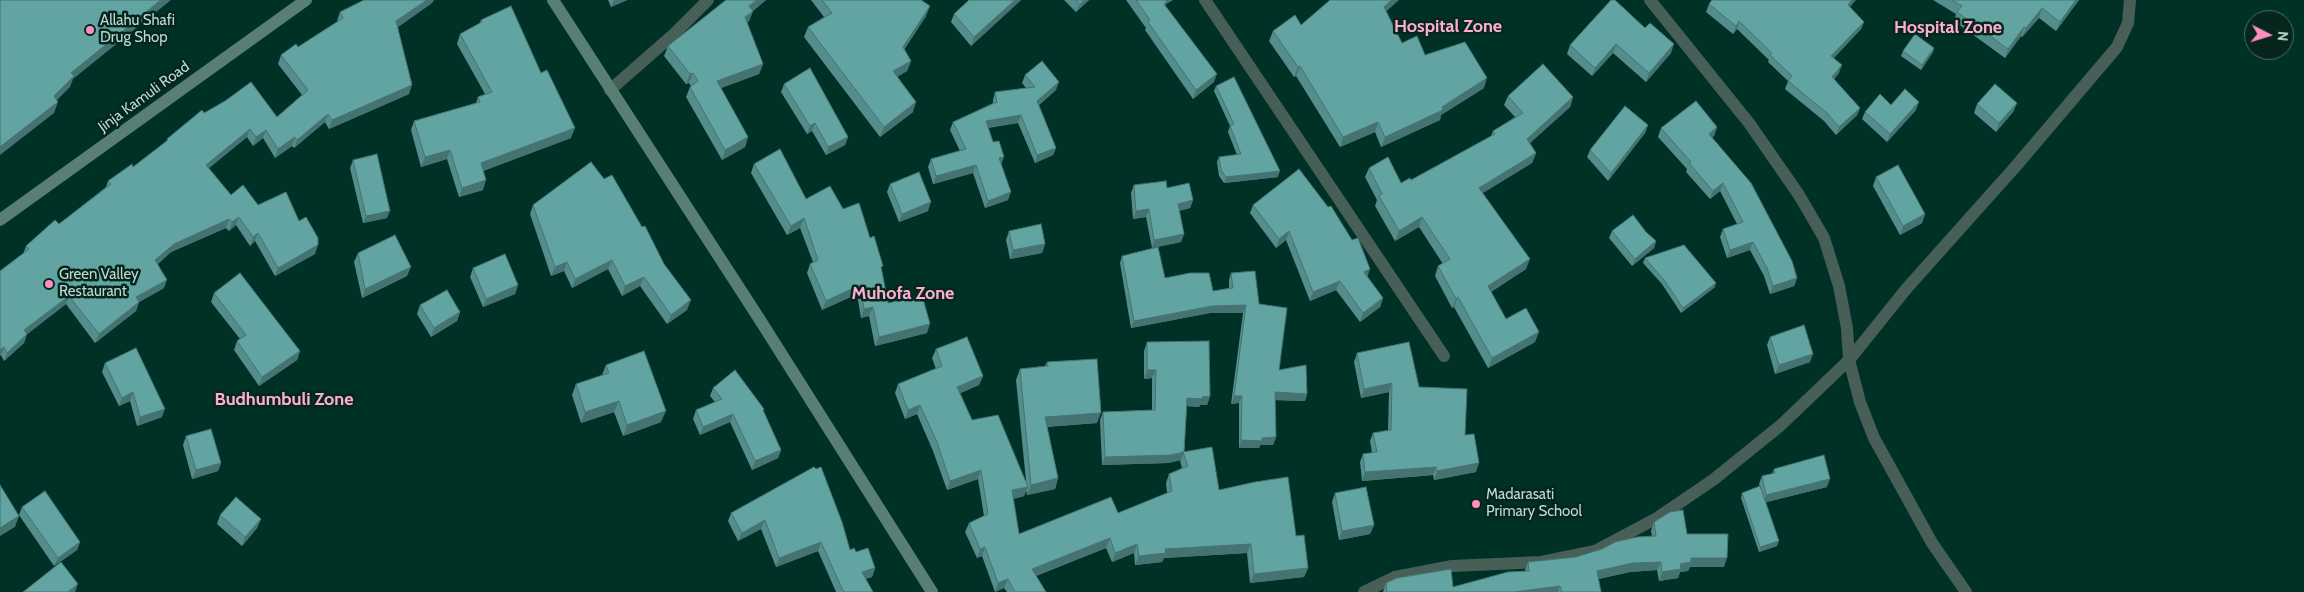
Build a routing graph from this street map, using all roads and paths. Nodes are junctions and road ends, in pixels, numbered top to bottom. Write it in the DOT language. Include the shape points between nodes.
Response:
graph roads {
  1 [pos="306,0"];
  2 [pos="553,0"];
  3 [pos="708,0"];
  4 [pos="1205,0"];
  5 [pos="1650,0"];
  6 [pos="2130,0"];
  7 [pos="610,90"];
  8 [pos="0,220"];
  9 [pos="1444,356"];
  10 [pos="1849,360"];
  11 [pos="932,592"];
  12 [pos="1364,592"];
  13 [pos="1966,592"];
  1 -- 8 [label="main road, Jinja Kamuli Road"];
  2 -- 7 [label="main road"];
  3 -- 7 [label="street"];
  4 -- 9 [label="street"];
  5 -- 10 [label="street" via="1749,123 1799,195 1824,238 1839,286"];
  6 -- 10 [label="street" via="2125,34 2117,47 1907,288"];
  7 -- 11 [label="main road"];
  10 -- 12 [label="street" via="1781,424 1713,480 1656,518 1594,551 1541,562 1452,566 1395,577"];
  10 -- 13 [label="street" via="1874,438 1932,544"];
}
